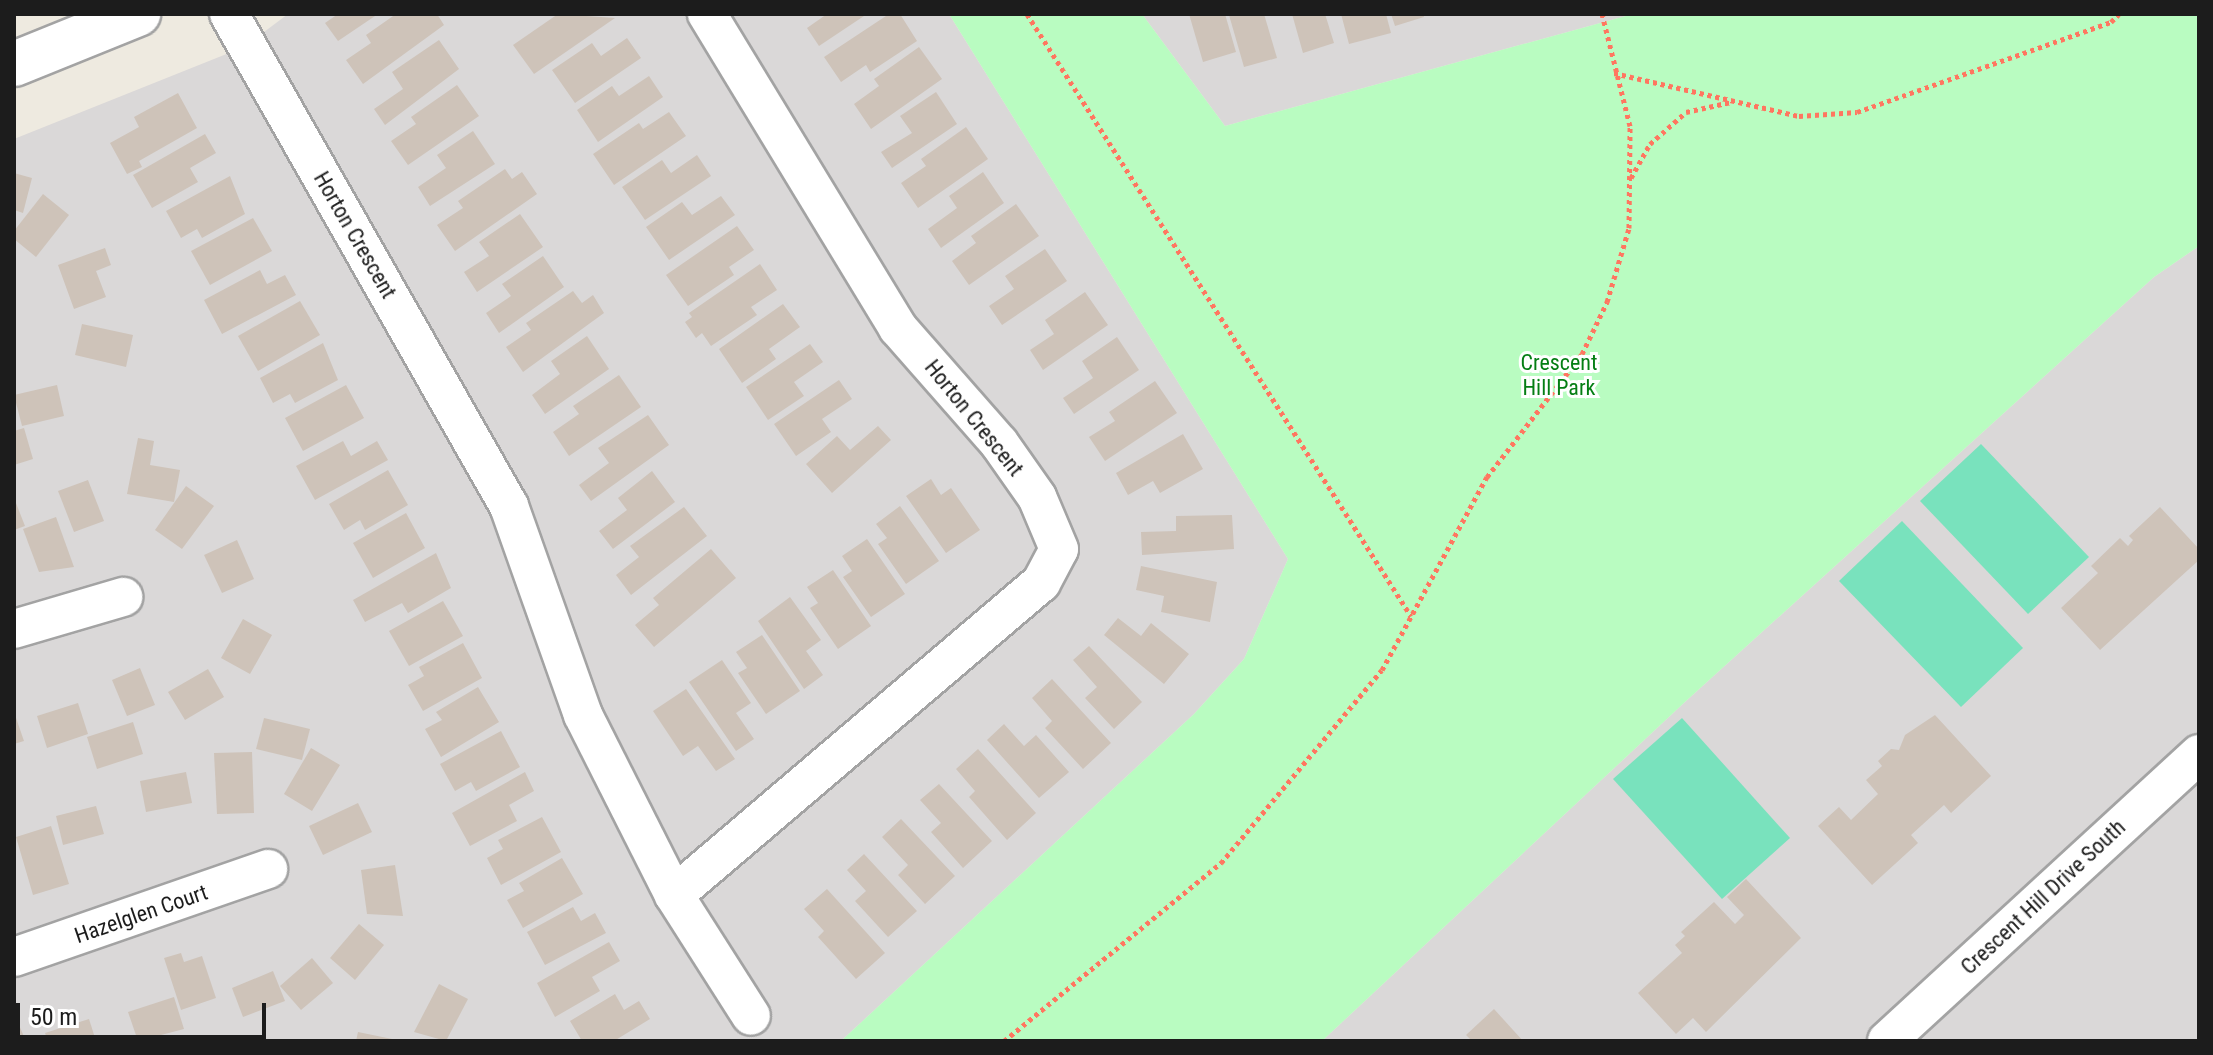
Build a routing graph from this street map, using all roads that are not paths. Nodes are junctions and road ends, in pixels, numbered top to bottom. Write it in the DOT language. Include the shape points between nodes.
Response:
graph roads {
  1 [pos="138,14"];
  2 [pos="229,14"];
  3 [pos="707,14"];
  4 [pos="14,64"];
  5 [pos="123,597"];
  6 [pos="14,629"];
  7 [pos="2199,754"];
  8 [pos="268,869"];
  9 [pos="674,895"];
  10 [pos="14,957"];
  11 [pos="751,1016"];
  12 [pos="1887,1041"];
  1 -- 4 [label="street"];
  2 -- 9 [label="street, Horton Crescent" via="509,506 583,715"];
  3 -- 9 [label="street, Horton Crescent" via="898,328 999,443 1037,497 1059,549 1041,583"];
  5 -- 6 [label="street"];
  7 -- 12 [label="street, Crescent Hill Drive South"];
  8 -- 10 [label="street, Hazelglen Court"];
  9 -- 11 [label="street, Horton Crescent"];
}
